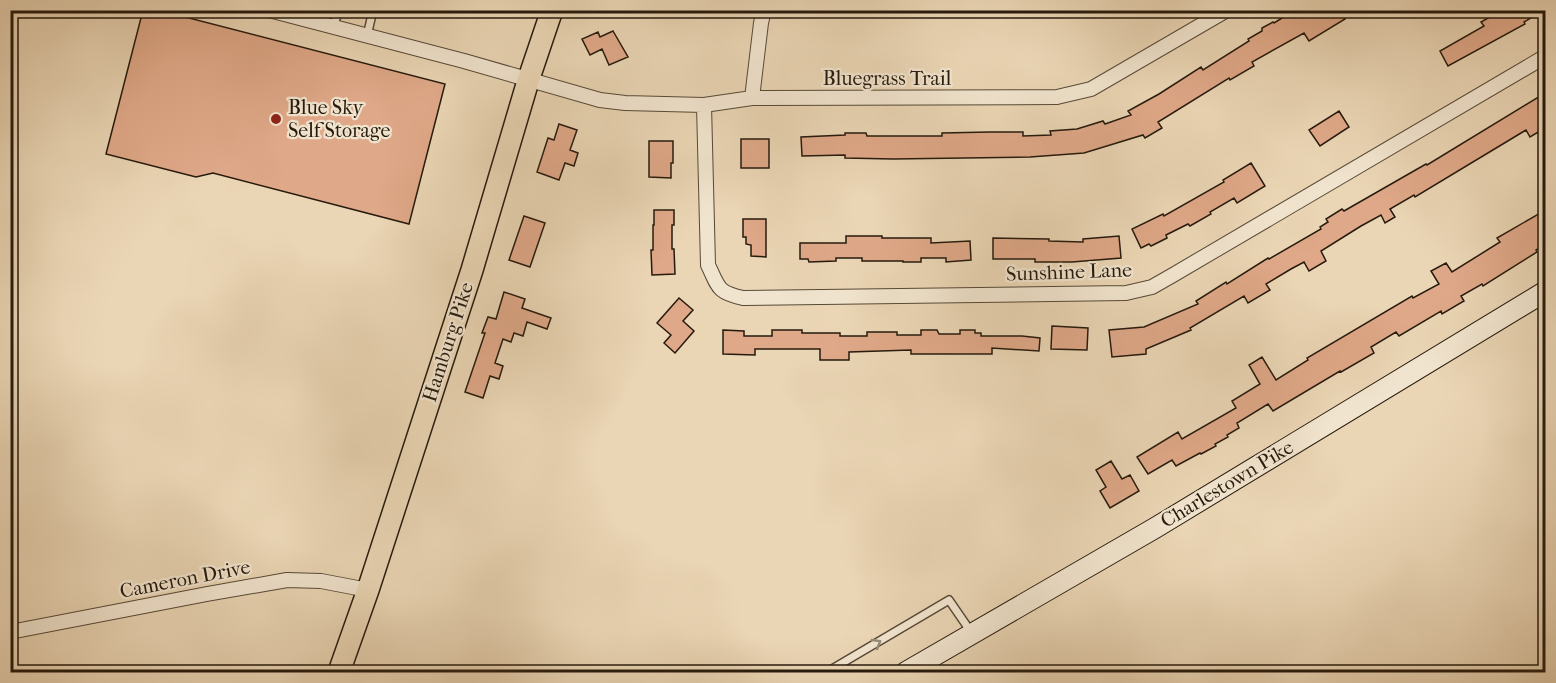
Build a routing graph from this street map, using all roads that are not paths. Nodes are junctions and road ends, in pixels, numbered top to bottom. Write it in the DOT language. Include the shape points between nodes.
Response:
graph roads {
  1 [pos="269,10"];
  2 [pos="339,10"];
  3 [pos="373,10"];
  4 [pos="552,10"];
  5 [pos="764,10"];
  6 [pos="1227,10"];
  7 [pos="1210,15"];
  8 [pos="333,27"];
  9 [pos="367,36"];
  10 [pos="1545,56"];
  11 [pos="528,81"];
  12 [pos="752,98"];
  13 [pos="704,105"];
  14 [pos="1545,291"];
  15 [pos="368,590"];
  16 [pos="10,633"];
  17 [pos="972,633"];
  18 [pos="339,672"];
  19 [pos="827,672"];
  20 [pos="906,672"];
  1 -- 8 [label="street, Bluegrass Trail"];
  2 -- 8 [label="lane"];
  3 -- 9 [label="lane"];
  4 -- 11 [label="main road, Hamburg Pike"];
  5 -- 12 [label="street"];
  6 -- 7 [label="street, Bluegrass Trail"];
  7 -- 12 [label="street, Bluegrass Trail" via="1091,89 1057,97"];
  8 -- 9 [label="street, Bluegrass Trail"];
  9 -- 11 [label="street, Bluegrass Trail"];
  10 -- 13 [label="street, Sunshine Lane" via="1152,287 1126,293 743,298 725,294 708,265"];
  11 -- 13 [label="street, Bluegrass Trail" via="600,100"];
  11 -- 15 [label="main road, Hamburg Pike" via="472,270"];
  12 -- 13 [label="street, Bluegrass Trail"];
  14 -- 17 [label="street, Charlestown Pike" via="1155,528"];
  15 -- 16 [label="street, Cameron Drive" via="321,581 287,580"];
  15 -- 18 [label="main road, Hamburg Pike"];
  19 -- 17 [label="lane, one-way" via="949,600"];
  17 -- 20 [label="street, Charlestown Pike"];
}
